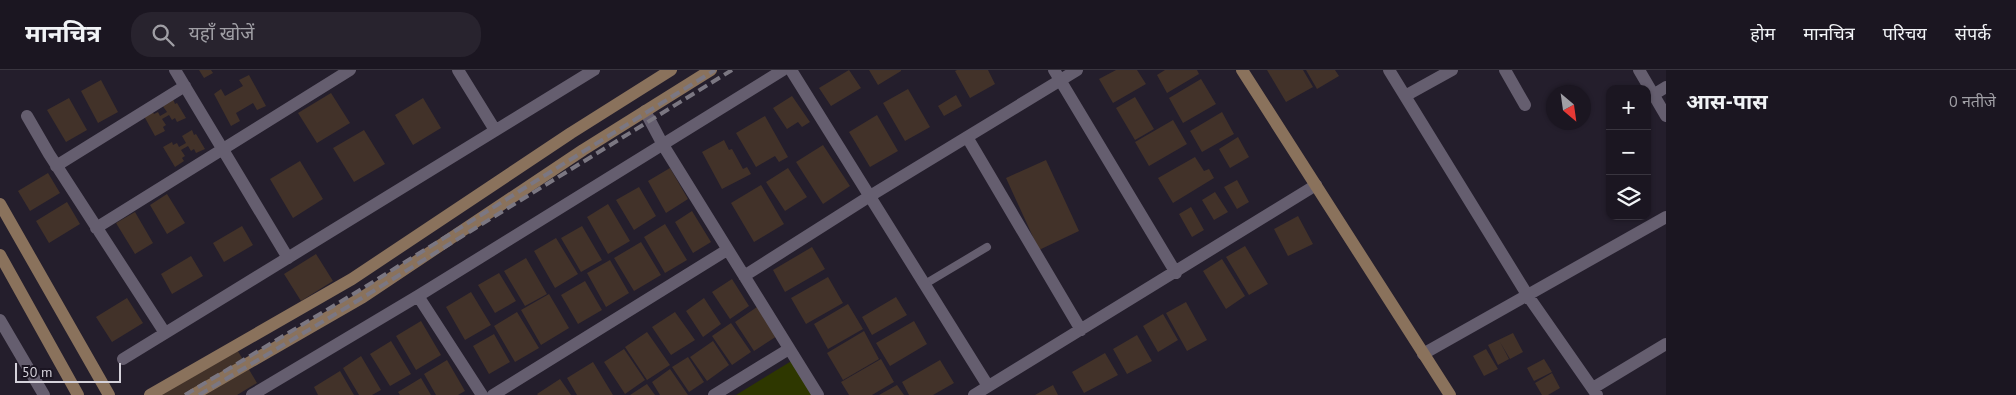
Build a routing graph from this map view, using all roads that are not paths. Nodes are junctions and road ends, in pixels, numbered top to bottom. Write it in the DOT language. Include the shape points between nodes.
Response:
graph roads {
  1 [pos="175,70"];
  2 [pos="350,70"];
  3 [pos="458,70"];
  4 [pos="594,70"];
  5 [pos="671,70"];
  6 [pos="711,70"];
  7 [pos="783,70"];
  8 [pos="791,70"];
  9 [pos="1077,70"];
  10 [pos="1242,70"];
  11 [pos="1389,70"];
  12 [pos="1452,70"];
  13 [pos="1505,70"];
  14 [pos="1639,70"];
  15 [pos="1058,75"];
  16 [pos="185,86"];
  17 [pos="1666,87"];
  18 [pos="1653,95"];
  19 [pos="1405,96"];
  20 [pos="1525,105"];
  21 [pos="645,111"];
  22 [pos="27,116"];
  23 [pos="1666,116"];
  24 [pos="496,130"];
  25 [pos="967,137"];
  26 [pos="664,145"];
  27 [pos="222,149"];
  28 [pos="56,166"];
  29 [pos="1316,185"];
  30 [pos="870,196"];
  31 [pos="0,204"];
  32 [pos="1666,217"];
  33 [pos="96,228"];
  34 [pos="987,247"];
  35 [pos="727,250"];
  36 [pos="0,256"];
  37 [pos="288,258"];
  38 [pos="1176,273"];
  39 [pos="744,276"];
  40 [pos="925,284"];
  41 [pos="418,296"];
  42 [pos="1528,296"];
  43 [pos="0,320"];
  44 [pos="1081,330"];
  45 [pos="165,334"];
  46 [pos="1666,344"];
  47 [pos="789,349"];
  48 [pos="1423,354"];
  49 [pos="122,359"];
  50 [pos="988,386"];
  51 [pos="1595,391"];
  52 [pos="44,395"];
  53 [pos="78,395"];
  54 [pos="109,395"];
  55 [pos="150,395"];
  56 [pos="193,395"];
  57 [pos="252,395"];
  58 [pos="482,395"];
  59 [pos="493,395"];
  60 [pos="714,395"];
  61 [pos="818,395"];
  62 [pos="974,395"];
  63 [pos="1450,395"];
  1 -- 16 [label="street"];
  2 -- 27 [label="street"];
  3 -- 24 [label="street"];
  4 -- 24 [label="street"];
  5 -- 55 [label="main road" via="352,279"];
  6 -- 21 [label="main road"];
  7 -- 26 [label="street"];
  8 -- 30 [label="street"];
  9 -- 15 [label="street"];
  10 -- 29 [label="main road"];
  11 -- 19 [label="street"];
  12 -- 19 [label="street"];
  13 -- 20 [label="street"];
  14 -- 18 [label="street"];
  15 -- 25 [label="street"];
  15 -- 38 [label="street"];
  16 -- 27 [label="street"];
  16 -- 28 [label="street"];
  17 -- 18 [label="street"];
  18 -- 23 [label="street"];
  19 -- 42 [label="street"];
  21 -- 26 [label="street"];
  21 -- 56 [label="main road" via="363,297"];
  22 -- 28 [label="street"];
  24 -- 37 [label="street"];
  25 -- 30 [label="street"];
  25 -- 44 [label="street"];
  26 -- 35 [label="street"];
  26 -- 41 [label="street"];
  27 -- 33 [label="street"];
  27 -- 37 [label="street"];
  28 -- 33 [label="street"];
  29 -- 38 [label="street"];
  29 -- 48 [label="main road"];
  30 -- 39 [label="street"];
  30 -- 40 [label="street"];
  31 -- 54 [label="main road"];
  32 -- 42 [label="street"];
  33 -- 45 [label="street"];
  34 -- 40 [label="lane"];
  35 -- 39 [label="street"];
  35 -- 59 [label="street"];
  36 -- 53 [label="main road"];
  37 -- 45 [label="street"];
  38 -- 44 [label="street"];
  39 -- 47 [label="street"];
  40 -- 50 [label="street"];
  41 -- 57 [label="street"];
  41 -- 58 [label="street"];
  42 -- 48 [label="street"];
  42 -- 51 [label="street"];
  43 -- 52 [label="street"];
  44 -- 50 [label="street"];
  45 -- 49 [label="street"];
  46 -- 51 [label="street"];
  47 -- 60 [label="street"];
  47 -- 61 [label="street"];
  48 -- 63 [label="main road"];
  50 -- 62 [label="street"];
}
